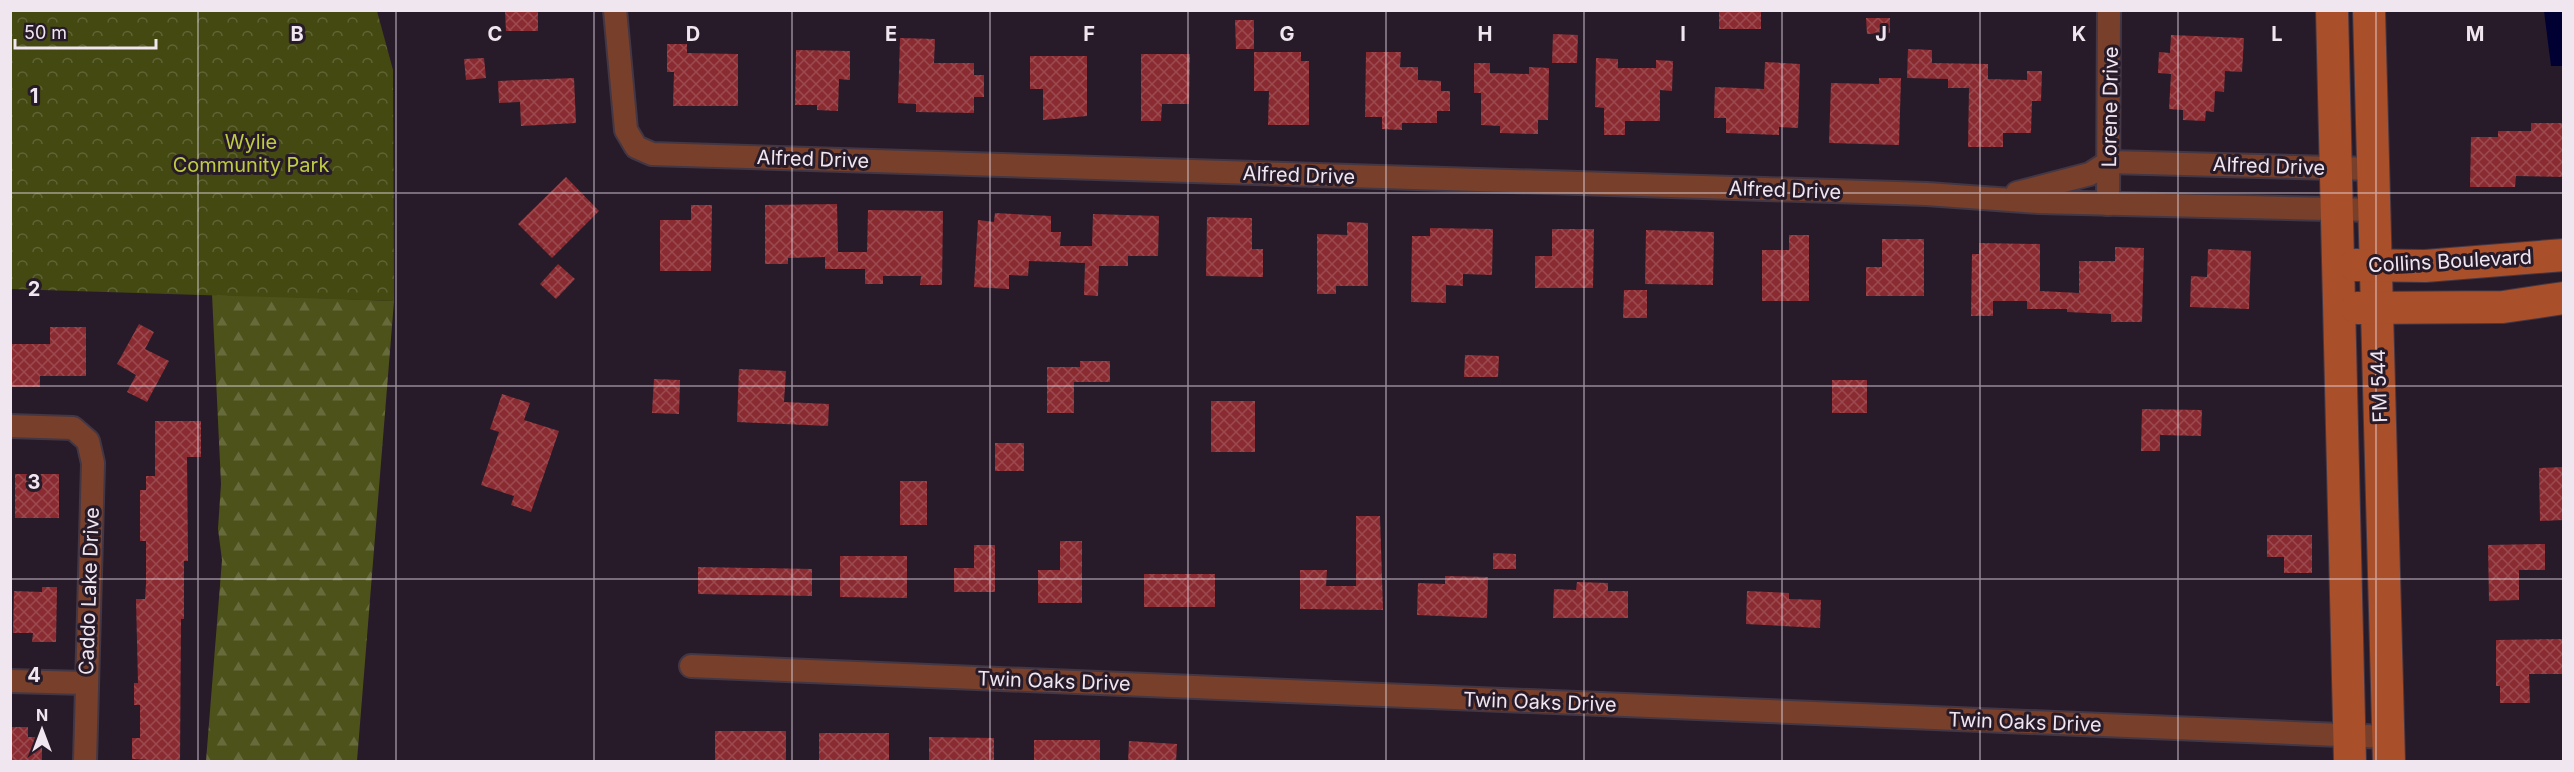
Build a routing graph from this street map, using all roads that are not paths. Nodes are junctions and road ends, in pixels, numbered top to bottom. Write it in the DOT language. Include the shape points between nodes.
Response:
graph roads {
  1 [pos="615,10"];
  2 [pos="2109,10"];
  3 [pos="2332,10"];
  4 [pos="2368,10"];
  5 [pos="2109,162"];
  6 [pos="2335,168"];
  7 [pos="2373,169"];
  8 [pos="1993,199"];
  9 [pos="2108,204"];
  10 [pos="2335,209"];
  11 [pos="2374,210"];
  12 [pos="2564,255"];
  13 [pos="2337,265"];
  14 [pos="2376,266"];
  15 [pos="2564,298"];
  16 [pos="2338,308"];
  17 [pos="2376,309"];
  18 [pos="10,426"];
  19 [pos="691,666"];
  20 [pos="10,681"];
  21 [pos="86,683"];
  22 [pos="2350,749"];
  23 [pos="2389,749"];
  24 [pos="85,762"];
  1 -- 8 [label="street, Alfred Drive" via="626,130 636,147 652,154"];
  2 -- 5 [label="street, Lorene Drive"];
  3 -- 6 [label="main road, FM 544"];
  4 -- 7 [label="main road, FM 544"];
  5 -- 6 [label="street, Alfred Drive"];
  5 -- 8 [label="street, Alfred Drive" via="2066,182"];
  5 -- 9 [label="street, Lorene Drive"];
  6 -- 7 [label="street, Alfred Drive"];
  6 -- 10 [label="main road, FM 544"];
  7 -- 11 [label="main road, FM 544"];
  8 -- 9 [label="street, Alfred Drive"];
  9 -- 10 [label="street, Alfred Drive"];
  10 -- 11 [label="street, Alfred Drive"];
  10 -- 13 [label="main road, FM 544"];
  11 -- 14 [label="main road, FM 544"];
  12 -- 14 [label="main road, Collins Boulevard"];
  13 -- 14 [label="main road, Collins Boulevard"];
  13 -- 16 [label="main road, FM 544"];
  14 -- 17 [label="main road, FM 544"];
  15 -- 17 [label="main road" via="2503,307"];
  16 -- 17 [label="main road"];
  16 -- 22 [label="main road, FM 544"];
  17 -- 23 [label="main road, FM 544"];
  18 -- 21 [label="street, Caddo Lake Drive" via="72,428 88,441 93,463"];
  19 -- 22 [label="street, Twin Oaks Drive"];
  20 -- 21 [label="street"];
  21 -- 24 [label="street, Caddo Lake Drive"];
  22 -- 23 [label="street, Twin Oaks Drive"];
}
